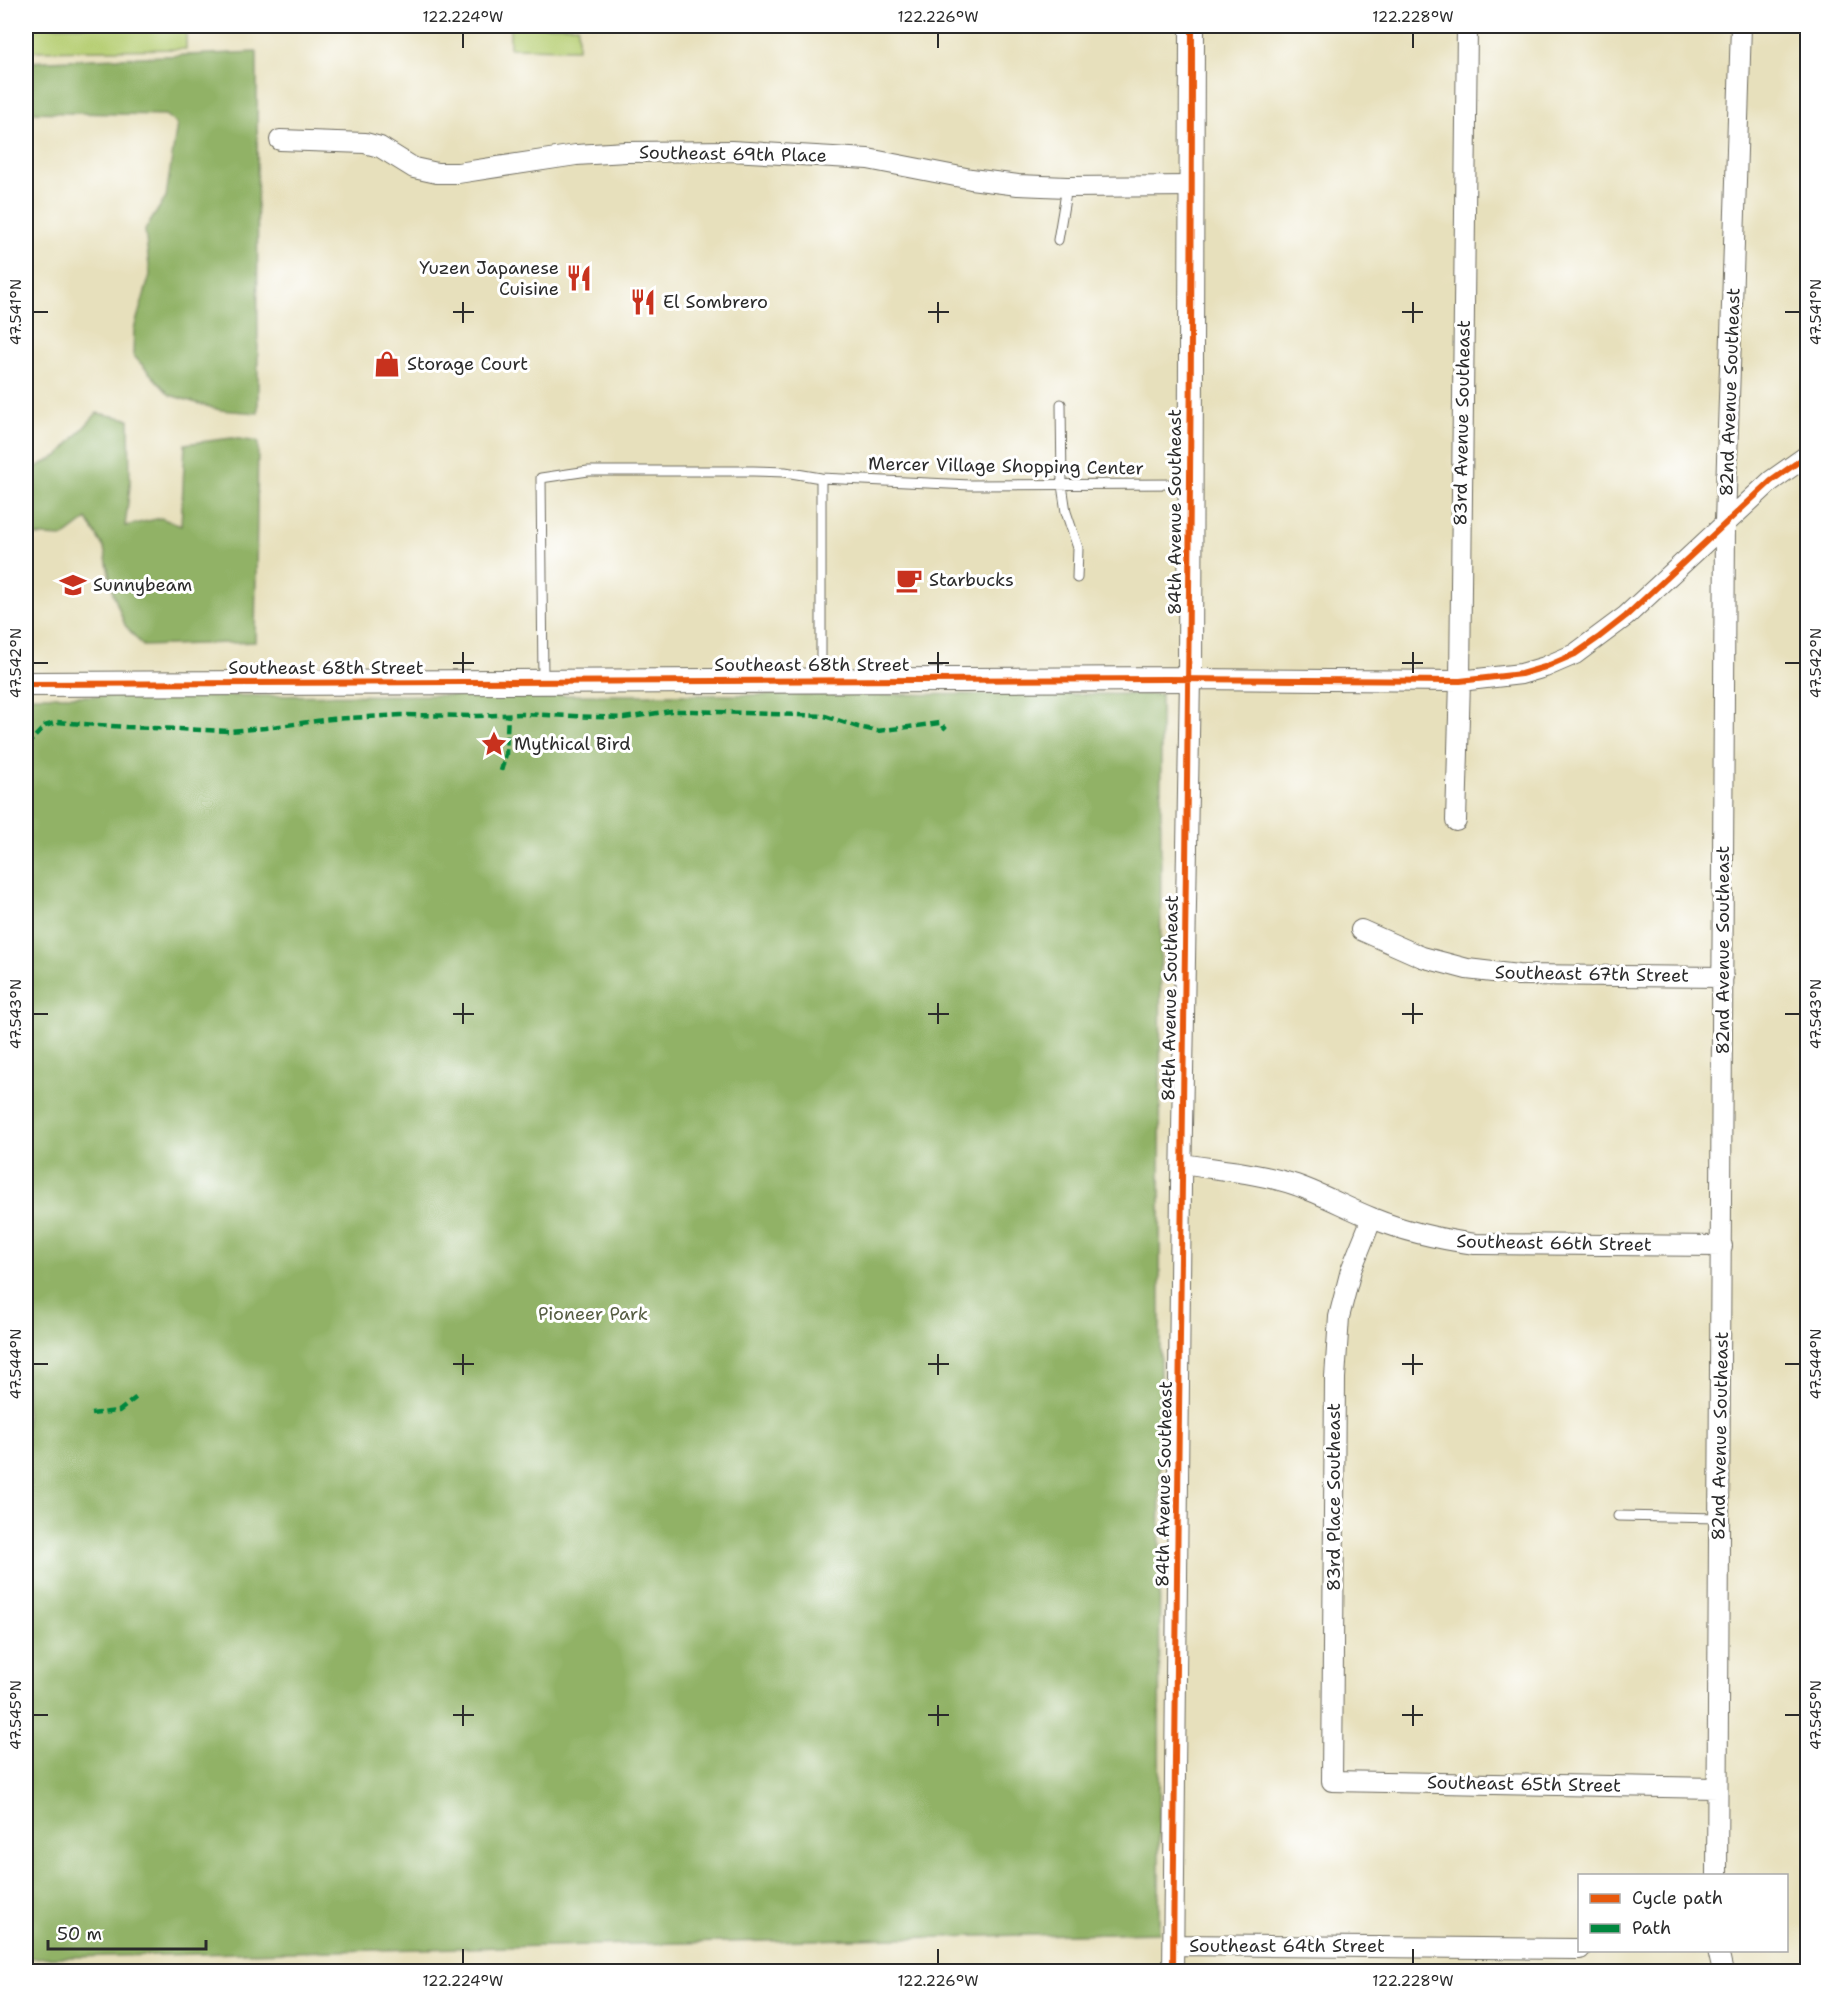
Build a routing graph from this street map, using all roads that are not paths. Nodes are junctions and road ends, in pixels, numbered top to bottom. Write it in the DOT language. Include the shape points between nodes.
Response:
graph roads {
  1 [pos="1192,26"];
  2 [pos="1467,26"];
  3 [pos="1741,26"];
  4 [pos="280,140"];
  5 [pos="1192,186"];
  6 [pos="1066,187"];
  7 [pos="1058,240"];
  8 [pos="1061,404"];
  9 [pos="1808,455"];
  10 [pos="821,478"];
  11 [pos="1191,484"];
  12 [pos="1062,485"];
  13 [pos="1725,522"];
  14 [pos="1077,578"];
  15 [pos="1190,679"];
  16 [pos="821,680"];
  17 [pos="1460,681"];
  18 [pos="543,682"];
  19 [pos="26,684"];
  20 [pos="1456,821"];
  21 [pos="1361,930"];
  22 [pos="1723,977"];
  23 [pos="1182,1164"];
  24 [pos="1372,1218"];
  25 [pos="1722,1246"];
  26 [pos="1618,1516"];
  27 [pos="1719,1518"];
  28 [pos="1332,1781"];
  29 [pos="1716,1788"];
  30 [pos="1717,1874"];
  31 [pos="1174,1945"];
  32 [pos="1578,1948"];
  33 [pos="1718,1952"];
  34 [pos="1173,1971"];
  35 [pos="1722,1971"];
  1 -- 5 [label="street, 84th Avenue Southeast"];
  2 -- 17 [label="street, 83rd Avenue Southeast"];
  3 -- 13 [label="street, 82nd Avenue Southeast"];
  4 -- 6 [label="street, Southeast 69th Place" via="365,143 380,147 414,168 437,173 476,171 576,155 731,151 868,159 971,178"];
  5 -- 6 [label="street, Southeast 69th Place"];
  5 -- 11 [label="street, 84th Avenue Southeast"];
  6 -- 7 [label="lane"];
  8 -- 12 [label="lane"];
  9 -- 13 [label="street, Southeast 68th Street" via="1771,481"];
  10 -- 12 [label="lane, Mercer Village Shopping Center"];
  10 -- 16 [label="lane"];
  10 -- 18 [label="lane, Mercer Village Shopping Center" via="753,471 588,471 541,478"];
  11 -- 12 [label="lane, Mercer Village Shopping Center"];
  11 -- 15 [label="street, 84th Avenue Southeast"];
  12 -- 14 [label="lane" via="1078,548"];
  13 -- 17 [label="street, Southeast 68th Street" via="1626,615 1575,654 1521,674"];
  13 -- 22 [label="street, 82nd Avenue Southeast"];
  15 -- 16 [label="street, Southeast 68th Street"];
  15 -- 17 [label="street, Southeast 68th Street"];
  15 -- 23 [label="street, 84th Avenue Southeast"];
  16 -- 18 [label="street, Southeast 68th Street"];
  17 -- 20 [label="street, 83rd Avenue Southeast"];
  18 -- 19 [label="street, Southeast 68th Street"];
  21 -- 22 [label="street, Southeast 67th Street" via="1422,957 1467,969 1518,975"];
  22 -- 25 [label="street, 82nd Avenue Southeast"];
  23 -- 24 [label="street, Southeast 66th Street" via="1296,1185"];
  23 -- 31 [label="street, 84th Avenue Southeast"];
  24 -- 25 [label="street, Southeast 66th Street" via="1419,1235 1475,1244"];
  24 -- 28 [label="street, 83rd Place Southeast" via="1351,1270 1338,1327"];
  25 -- 27 [label="street, 82nd Avenue Southeast"];
  26 -- 27 [label="lane"];
  27 -- 29 [label="street, 82nd Avenue Southeast"];
  28 -- 29 [label="street, Southeast 65th Street"];
  29 -- 30 [label="street, 82nd Avenue Southeast"];
  31 -- 32 [label="street, Southeast 64th Street"];
  31 -- 34 [label="street, 84th Avenue Southeast"];
  33 -- 35 [label="street"];
}
